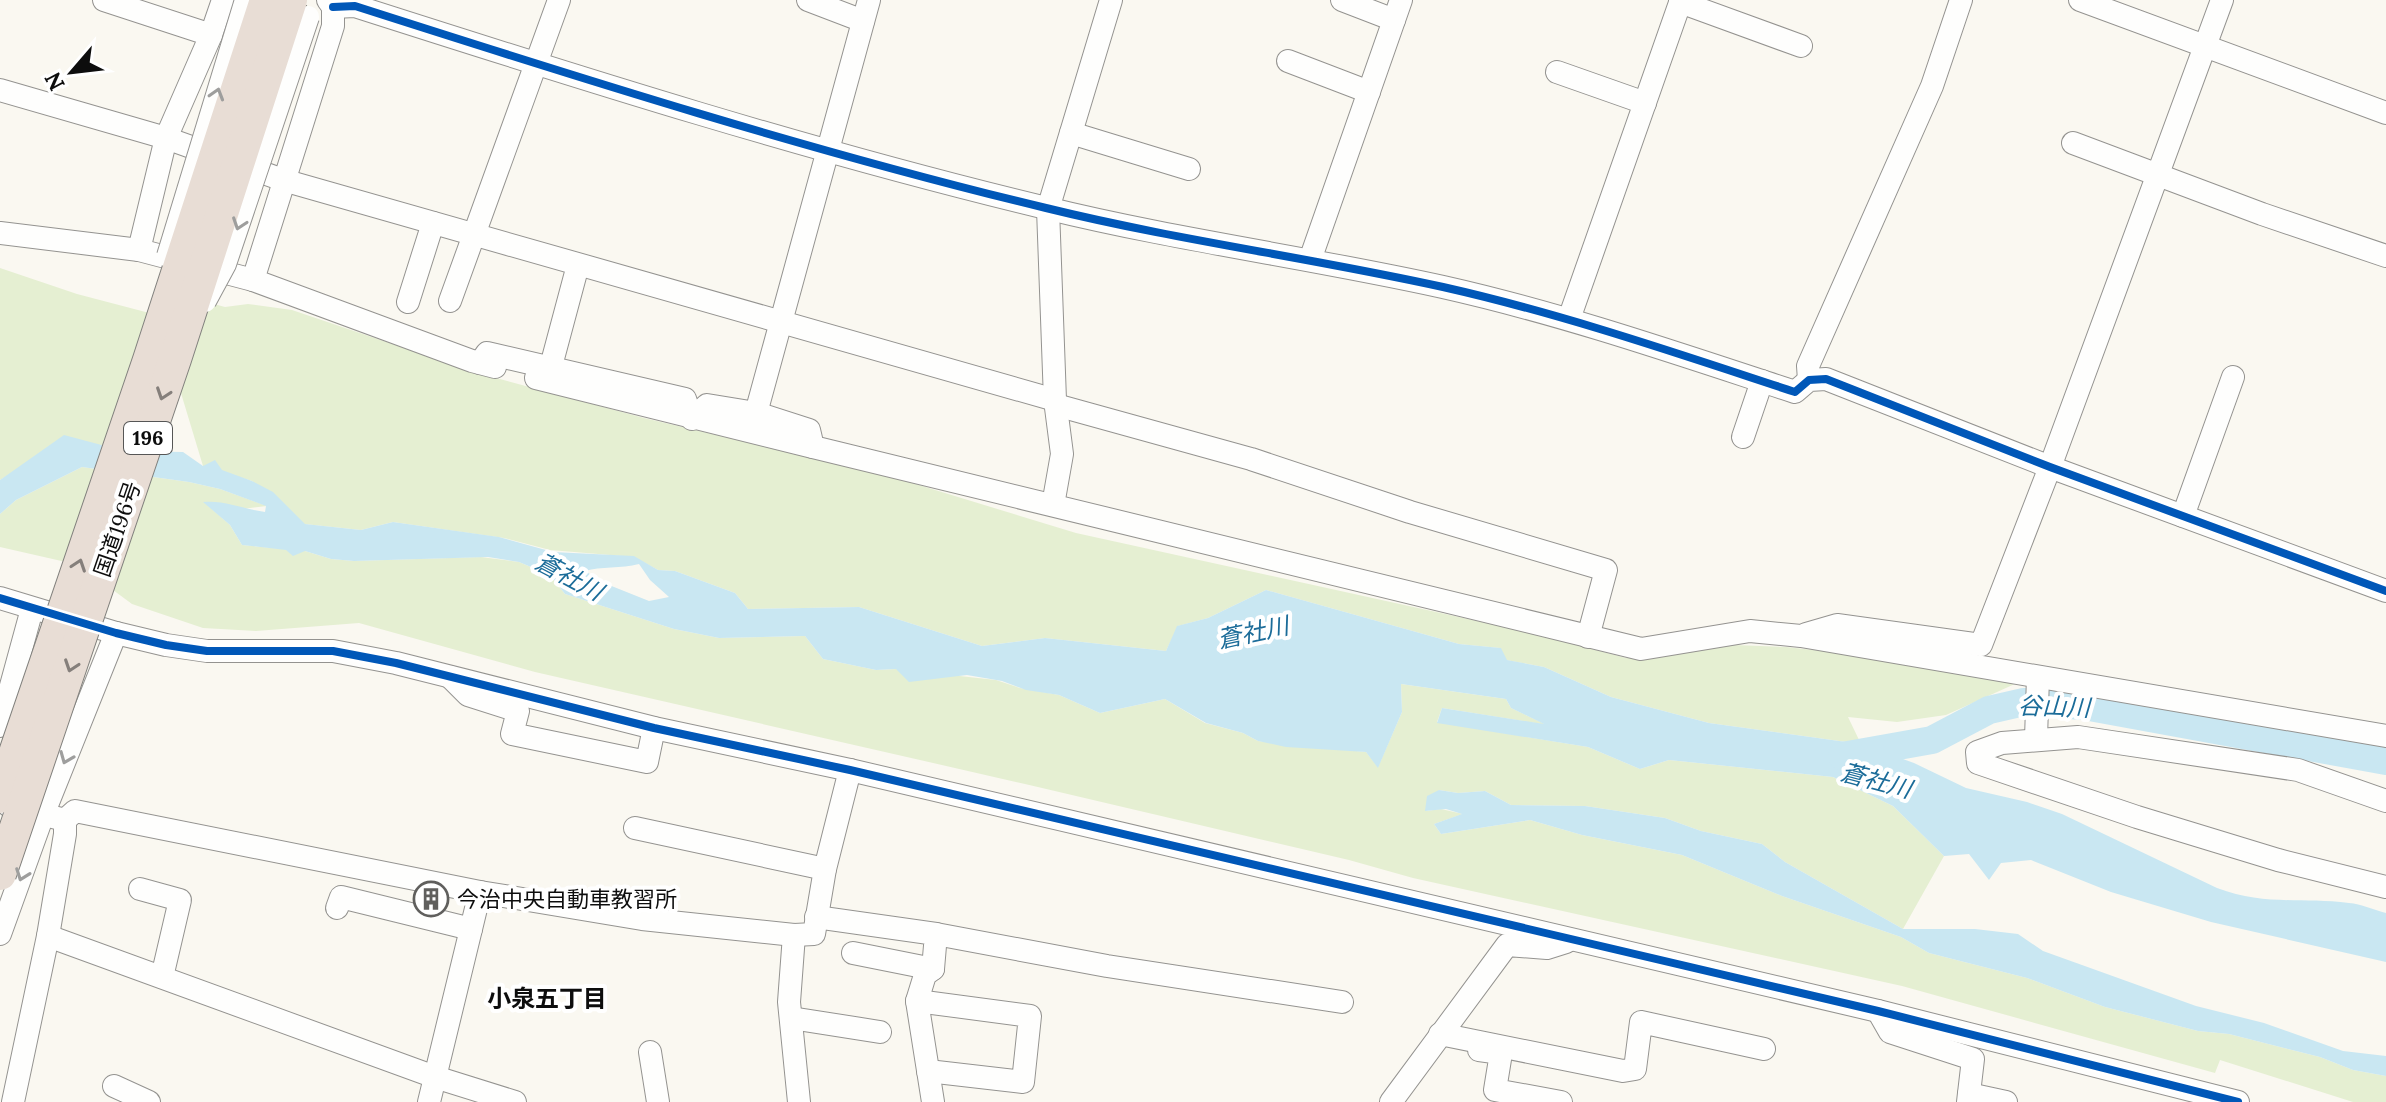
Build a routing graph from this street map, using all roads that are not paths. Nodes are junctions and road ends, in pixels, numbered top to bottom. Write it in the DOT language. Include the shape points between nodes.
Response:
graph roads {
  1 [pos="104,0"];
  2 [pos="223,0"];
  3 [pos="246,0"];
  4 [pos="266,0"];
  5 [pos="559,0"];
  6 [pos="808,0"];
  7 [pos="1111,0"];
  8 [pos="1342,0"];
  9 [pos="1961,0"];
  10 [pos="2080,0"];
  11 [pos="2222,0"];
  12 [pos="1680,1"];
  13 [pos="315,5"];
  14 [pos="866,10"];
  15 [pos="1397,10"];
  16 [pos="211,35"];
  17 [pos="1801,46"];
  18 [pos="2204,48"];
  19 [pos="1288,61"];
  20 [pos="536,64"];
  21 [pos="1557,72"];
  22 [pos="0,90"];
  23 [pos="1369,92"];
  24 [pos="1645,103"];
  25 [pos="2386,113"];
  26 [pos="1071,133"];
  27 [pos="166,138"];
  28 [pos="2073,143"];
  29 [pos="829,150"];
  30 [pos="1189,169"];
  31 [pos="2157,174"];
  32 [pos="283,180"];
  33 [pos="1048,209"];
  34 [pos="433,223"];
  35 [pos="0,233"];
  36 [pos="474,235"];
  37 [pos="139,250"];
  38 [pos="2386,256"];
  39 [pos="1310,260"];
  40 [pos="578,265"];
  41 [pos="253,280"];
  42 [pos="450,301"];
  43 [pos="408,302"];
  44 [pos="1569,319"];
  45 [pos="782,323"];
  46 [pos="162,359"];
  47 [pos="480,363"];
  48 [pos="551,366"];
  49 [pos="2233,377"];
  50 [pos="1809,380"];
  51 [pos="1762,381"];
  52 [pos="1056,402"];
  53 [pos="756,413"];
  54 [pos="692,419"];
  55 [pos="1743,437"];
  56 [pos="813,447"];
  57 [pos="2050,467"];
  58 [pos="1053,505"];
  59 [pos="2183,516"];
  60 [pos="2386,591"];
  61 [pos="0,598"];
  62 [pos="32,609"];
  63 [pos="116,633"];
  64 [pos="1801,636"];
  65 [pos="1588,637"];
  66 [pos="449,675"];
  67 [pos="2038,678"];
  68 [pos="0,726"];
  69 [pos="654,728"];
  70 [pos="2386,736"];
  71 [pos="2036,738"];
  72 [pos="850,770"];
  73 [pos="0,800"];
  74 [pos="2386,801"];
  75 [pos="54,817"];
  76 [pos="635,828"];
  77 [pos="825,869"];
  78 [pos="0,874"];
  79 [pos="2386,887"];
  80 [pos="140,889"];
  81 [pos="480,892"];
  82 [pos="337,908"];
  83 [pos="816,917"];
  84 [pos="471,929"];
  85 [pos="0,934"];
  86 [pos="936,934"];
  87 [pos="794,935"];
  88 [pos="48,936"];
  89 [pos="1575,940"];
  90 [pos="853,953"];
  91 [pos="933,969"];
  92 [pos="162,977"];
  93 [pos="917,1001"];
  94 [pos="1342,1002"];
  95 [pos="1878,1011"];
  96 [pos="791,1018"];
  97 [pos="880,1032"];
  98 [pos="1436,1039"];
  99 [pos="1764,1049"];
  100 [pos="650,1052"];
  101 [pos="928,1071"];
  102 [pos="435,1077"];
  103 [pos="114,1086"];
  104 [pos="1969,1098"];
  105 [pos="13,1102"];
  106 [pos="149,1102"];
  107 [pos="429,1102"];
  108 [pos="515,1102"];
  109 [pos="658,1102"];
  110 [pos="799,1102"];
  111 [pos="933,1102"];
  112 [pos="1391,1102"];
  113 [pos="1561,1102"];
  114 [pos="2006,1102"];
  115 [pos="2238,1102"];
  1 -- 16 [label="street"];
  2 -- 16 [label="street"];
  46 -- 3 [label="street, one-way, bridge" via="171,241"];
  4 -- 46 [label="highway, 国道196号 / 196, bridge"];
  5 -- 20 [label="street"];
  6 -- 14 [label="street"];
  7 -- 26 [label="street"];
  8 -- 15 [label="street"];
  9 -- 50 [label="street" via="1932,86 1808,366"];
  10 -- 18 [label="street"];
  11 -- 18 [label="street"];
  12 -- 17 [label="street"];
  12 -- 24 [label="street"];
  13 -- 20 [label="street" via="355,6"];
  13 -- 32 [label="street" via="333,26"];
  13 -- 46 [label="highway, 国道196号 / 196, one-way, bridge"];
  14 -- 29 [label="street"];
  15 -- 23 [label="street"];
  16 -- 27 [label="street"];
  18 -- 25 [label="street"];
  18 -- 31 [label="street"];
  19 -- 23 [label="street"];
  20 -- 29 [label="street"];
  20 -- 36 [label="street"];
  21 -- 24 [label="street"];
  22 -- 27 [label="street"];
  23 -- 39 [label="street"];
  24 -- 44 [label="street"];
  26 -- 30 [label="street"];
  26 -- 33 [label="street"];
  27 -- 32 [label="street"];
  27 -- 37 [label="street"];
  28 -- 31 [label="street"];
  29 -- 33 [label="street"];
  29 -- 45 [label="street"];
  31 -- 38 [label="street"];
  31 -- 57 [label="street"];
  32 -- 34 [label="street"];
  32 -- 41 [label="street"];
  33 -- 39 [label="street"];
  33 -- 52 [label="street"];
  34 -- 36 [label="street"];
  34 -- 43 [label="street"];
  35 -- 37 [label="street"];
  36 -- 40 [label="street"];
  36 -- 42 [label="street"];
  37 -- 41 [label="street"];
  39 -- 44 [label="street"];
  40 -- 45 [label="street"];
  40 -- 48 [label="street"];
  41 -- 47 [label="street"];
  44 -- 51 [label="street"];
  45 -- 52 [label="street"];
  45 -- 53 [label="street"];
  73 -- 46 [label="highway, 国道196号 / 196, one-way, bridge"];
  46 -- 78 [label="highway, 国道196号 / 196, one-way, bridge"];
  47 -- 48 [label="street" via="487,353"];
  47 -- 54 [label="street"];
  48 -- 54 [label="street" via="685,399"];
  49 -- 59 [label="street"];
  50 -- 51 [label="street" via="1795,392"];
  50 -- 57 [label="street" via="1826,379"];
  51 -- 55 [label="street"];
  52 -- 58 [label="street" via="1062,454"];
  52 -- 65 [label="street" via="1606,570"];
  53 -- 54 [label="street" via="707,405"];
  53 -- 56 [label="street" via="809,430"];
  54 -- 56 [label="street"];
  56 -- 58 [label="street"];
  57 -- 59 [label="street"];
  57 -- 64 [label="street" via="1981,645 1837,625"];
  58 -- 65 [label="street"];
  59 -- 60 [label="street"];
  61 -- 62 [label="street"];
  62 -- 63 [label="street"];
  62 -- 68 [label="street"];
  63 -- 66 [label="street" via="207,651 333,651"];
  63 -- 75 [label="street, one-way"];
  64 -- 65 [label="street" via="1750,631 1641,649"];
  64 -- 67 [label="street"];
  66 -- 69 [label="street"];
  66 -- 69 [label="street" via="468,695 518,711 512,734 647,762"];
  67 -- 70 [label="street"];
  67 -- 71 [label="street"];
  69 -- 72 [label="street"];
  71 -- 74 [label="street" via="2078,737 2298,770"];
  71 -- 79 [label="street" via="1977,752 1978,763 2165,826"];
  72 -- 77 [label="street"];
  72 -- 89 [label="street"];
  73 -- 75 [label="street"];
  75 -- 81 [label="street" via="75,811"];
  75 -- 85 [label="street, one-way"];
  75 -- 88 [label="street" via="65,834"];
  76 -- 77 [label="street"];
  77 -- 83 [label="street"];
  80 -- 92 [label="street" via="180,900"];
  81 -- 84 [label="street"];
  81 -- 87 [label="street" via="642,919"];
  82 -- 84 [label="street" via="341,897"];
  83 -- 86 [label="street"];
  83 -- 87 [label="street" via="814,934"];
  84 -- 102 [label="street"];
  86 -- 91 [label="street"];
  86 -- 94 [label="street"];
  87 -- 96 [label="street"];
  88 -- 92 [label="street"];
  88 -- 105 [label="street"];
  89 -- 95 [label="street"];
  89 -- 98 [label="street" via="1547,948 1507,945"];
  90 -- 91 [label="street"];
  91 -- 93 [label="street" via="925,975"];
  92 -- 102 [label="street"];
  93 -- 101 [label="street"];
  93 -- 101 [label="street" via="1030,1016 1023,1082"];
  95 -- 104 [label="street" via="1890,1032 1973,1059"];
  95 -- 115 [label="street"];
  96 -- 97 [label="street"];
  96 -- 110 [label="street"];
  98 -- 99 [label="street" via="1623,1071 1635,1069 1641,1022"];
  98 -- 112 [label="street"];
  98 -- 113 [label="street" via="1501,1053 1495,1090"];
  100 -- 109 [label="street"];
  101 -- 111 [label="street"];
  102 -- 107 [label="street"];
  102 -- 108 [label="street"];
  103 -- 106 [label="street"];
  104 -- 114 [label="street"];
}
